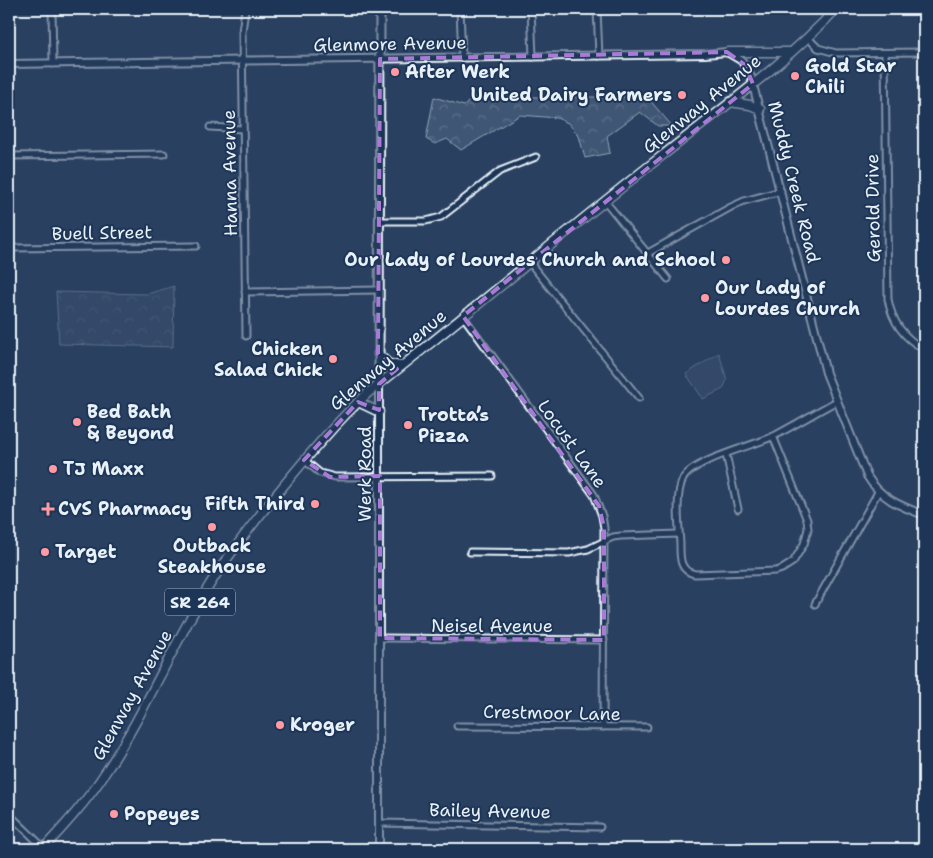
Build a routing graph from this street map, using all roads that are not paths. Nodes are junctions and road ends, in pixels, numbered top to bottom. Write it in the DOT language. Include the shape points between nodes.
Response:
graph roads {
  1 [pos="52,9"];
  2 [pos="245,9"];
  3 [pos="380,9"];
  4 [pos="460,9"];
  5 [pos="531,9"];
  6 [pos="597,9"];
  7 [pos="836,9"];
  8 [pos="807,37"];
  9 [pos="727,52"];
  10 [pos="790,52"];
  11 [pos="924,52"];
  12 [pos="885,53"];
  13 [pos="599,56"];
  14 [pos="533,57"];
  15 [pos="462,58"];
  16 [pos="380,59"];
  17 [pos="242,61"];
  18 [pos="9,64"];
  19 [pos="53,64"];
  20 [pos="753,84"];
  21 [pos="730,102"];
  22 [pos="760,109"];
  23 [pos="210,127"];
  24 [pos="243,129"];
  25 [pos="164,154"];
  26 [pos="9,156"];
  27 [pos="536,157"];
  28 [pos="781,191"];
  29 [pos="605,201"];
  30 [pos="380,221"];
  31 [pos="196,246"];
  32 [pos="9,248"];
  33 [pos="648,253"];
  34 [pos="530,262"];
  35 [pos="668,278"];
  36 [pos="379,290"];
  37 [pos="245,292"];
  38 [pos="462,316"];
  39 [pos="246,336"];
  40 [pos="924,349"];
  41 [pos="378,354"];
  42 [pos="401,366"];
  43 [pos="379,384"];
  44 [pos="639,398"];
  45 [pos="837,401"];
  46 [pos="358,402"];
  47 [pos="379,412"];
  48 [pos="772,436"];
  49 [pos="726,454"];
  50 [pos="304,460"];
  51 [pos="380,476"];
  52 [pos="492,476"];
  53 [pos="878,492"];
  54 [pos="738,509"];
  55 [pos="924,515"];
  56 [pos="679,534"];
  57 [pos="604,543"];
  58 [pos="470,552"];
  59 [pos="814,604"];
  60 [pos="380,638"];
  61 [pos="604,640"];
  62 [pos="457,726"];
  63 [pos="603,727"];
  64 [pos="647,727"];
  65 [pos="9,814"];
  66 [pos="379,823"];
  67 [pos="600,827"];
  68 [pos="43,849"];
  69 [pos="379,849"];
  1 -- 19 [label="street"];
  2 -- 17 [label="street, Hanna Avenue"];
  3 -- 16 [label="main road, Werk Road"];
  4 -- 15 [label="street"];
  5 -- 14 [label="street"];
  6 -- 13 [label="street"];
  7 -- 8 [label="main road, Glenway Avenue / SR 264"];
  8 -- 10 [label="main road, Glenway Avenue / SR 264"];
  8 -- 12 [label="street" via="818,48 836,53"];
  9 -- 10 [label="main road"];
  9 -- 13 [label="street, Glenmore Avenue"];
  9 -- 20 [label="street" via="745,64"];
  10 -- 20 [label="main road, Glenway Avenue / SR 264"];
  11 -- 12 [label="street"];
  12 -- 40 [label="street, Gerold Drive" via="888,299 892,316 902,332"];
  13 -- 14 [label="street, Glenmore Avenue"];
  14 -- 15 [label="street, Glenmore Avenue"];
  15 -- 16 [label="street, Glenmore Avenue"];
  16 -- 17 [label="street, Glenmore Avenue"];
  16 -- 30 [label="main road, Werk Road"];
  17 -- 19 [label="street, Glenmore Avenue"];
  17 -- 24 [label="street, Hanna Avenue"];
  18 -- 19 [label="street, Glenmore Avenue"];
  20 -- 21 [label="main road, Glenway Avenue / SR 264"];
  20 -- 22 [label="street, Muddy Creek Road"];
  21 -- 22 [label="main road"];
  21 -- 29 [label="main road, Glenway Avenue / SR 264"];
  22 -- 28 [label="street, Muddy Creek Road"];
  23 -- 24 [label="street"];
  24 -- 37 [label="street, Hanna Avenue"];
  25 -- 26 [label="street"];
  27 -- 30 [label="street" via="500,171 440,217 426,221"];
  28 -- 33 [label="street" via="731,207"];
  28 -- 45 [label="street, Muddy Creek Road" via="826,373"];
  29 -- 33 [label="street"];
  29 -- 34 [label="main road, Glenway Avenue / SR 264"];
  30 -- 36 [label="main road, Werk Road"];
  31 -- 32 [label="street, Buell Street"];
  33 -- 35 [label="street"];
  34 -- 38 [label="main road, Glenway Avenue / SR 264"];
  34 -- 44 [label="street"];
  36 -- 37 [label="street"];
  36 -- 41 [label="main road, Werk Road"];
  37 -- 39 [label="street, Hanna Avenue"];
  38 -- 42 [label="main road, Glenway Avenue / SR 264"];
  38 -- 57 [label="street, Locust Lane" via="594,495 602,516"];
  41 -- 42 [label="main road" via="389,364"];
  41 -- 43 [label="main road, Werk Road"];
  42 -- 43 [label="main road, Glenway Avenue / SR 264"];
  43 -- 46 [label="main road, Glenway Avenue / SR 264"];
  43 -- 47 [label="street, Werk Road"];
  45 -- 48 [label="street"];
  45 -- 53 [label="street, Muddy Creek Road" via="868,476"];
  46 -- 47 [label="main road"];
  46 -- 50 [label="main road, Glenway Avenue / SR 264"];
  47 -- 51 [label="street, Werk Road"];
  48 -- 49 [label="street"];
  48 -- 56 [label="street" via="808,525 807,537 793,562 776,571 690,573 680,561"];
  49 -- 54 [label="street"];
  49 -- 56 [label="street" via="698,465 683,478 679,491"];
  50 -- 51 [label="street" via="330,477"];
  50 -- 68 [label="main road, Glenway Avenue / SR 264" via="226,559 106,773"];
  51 -- 52 [label="street"];
  51 -- 60 [label="street, Werk Road"];
  53 -- 55 [label="street, Muddy Creek Road" via="894,503"];
  53 -- 59 [label="street"];
  56 -- 57 [label="street" via="620,536"];
  57 -- 58 [label="street" via="569,553"];
  57 -- 61 [label="street, Locust Lane"];
  60 -- 61 [label="street, Neisel Avenue"];
  60 -- 66 [label="street, Werk Road"];
  61 -- 63 [label="street, Locust Lane"];
  62 -- 63 [label="street, Crestmoor Lane"];
  63 -- 64 [label="street, Crestmoor Lane"];
  65 -- 68 [label="street"];
  66 -- 67 [label="street, Bailey Avenue"];
  66 -- 69 [label="street, Werk Road"];
}
